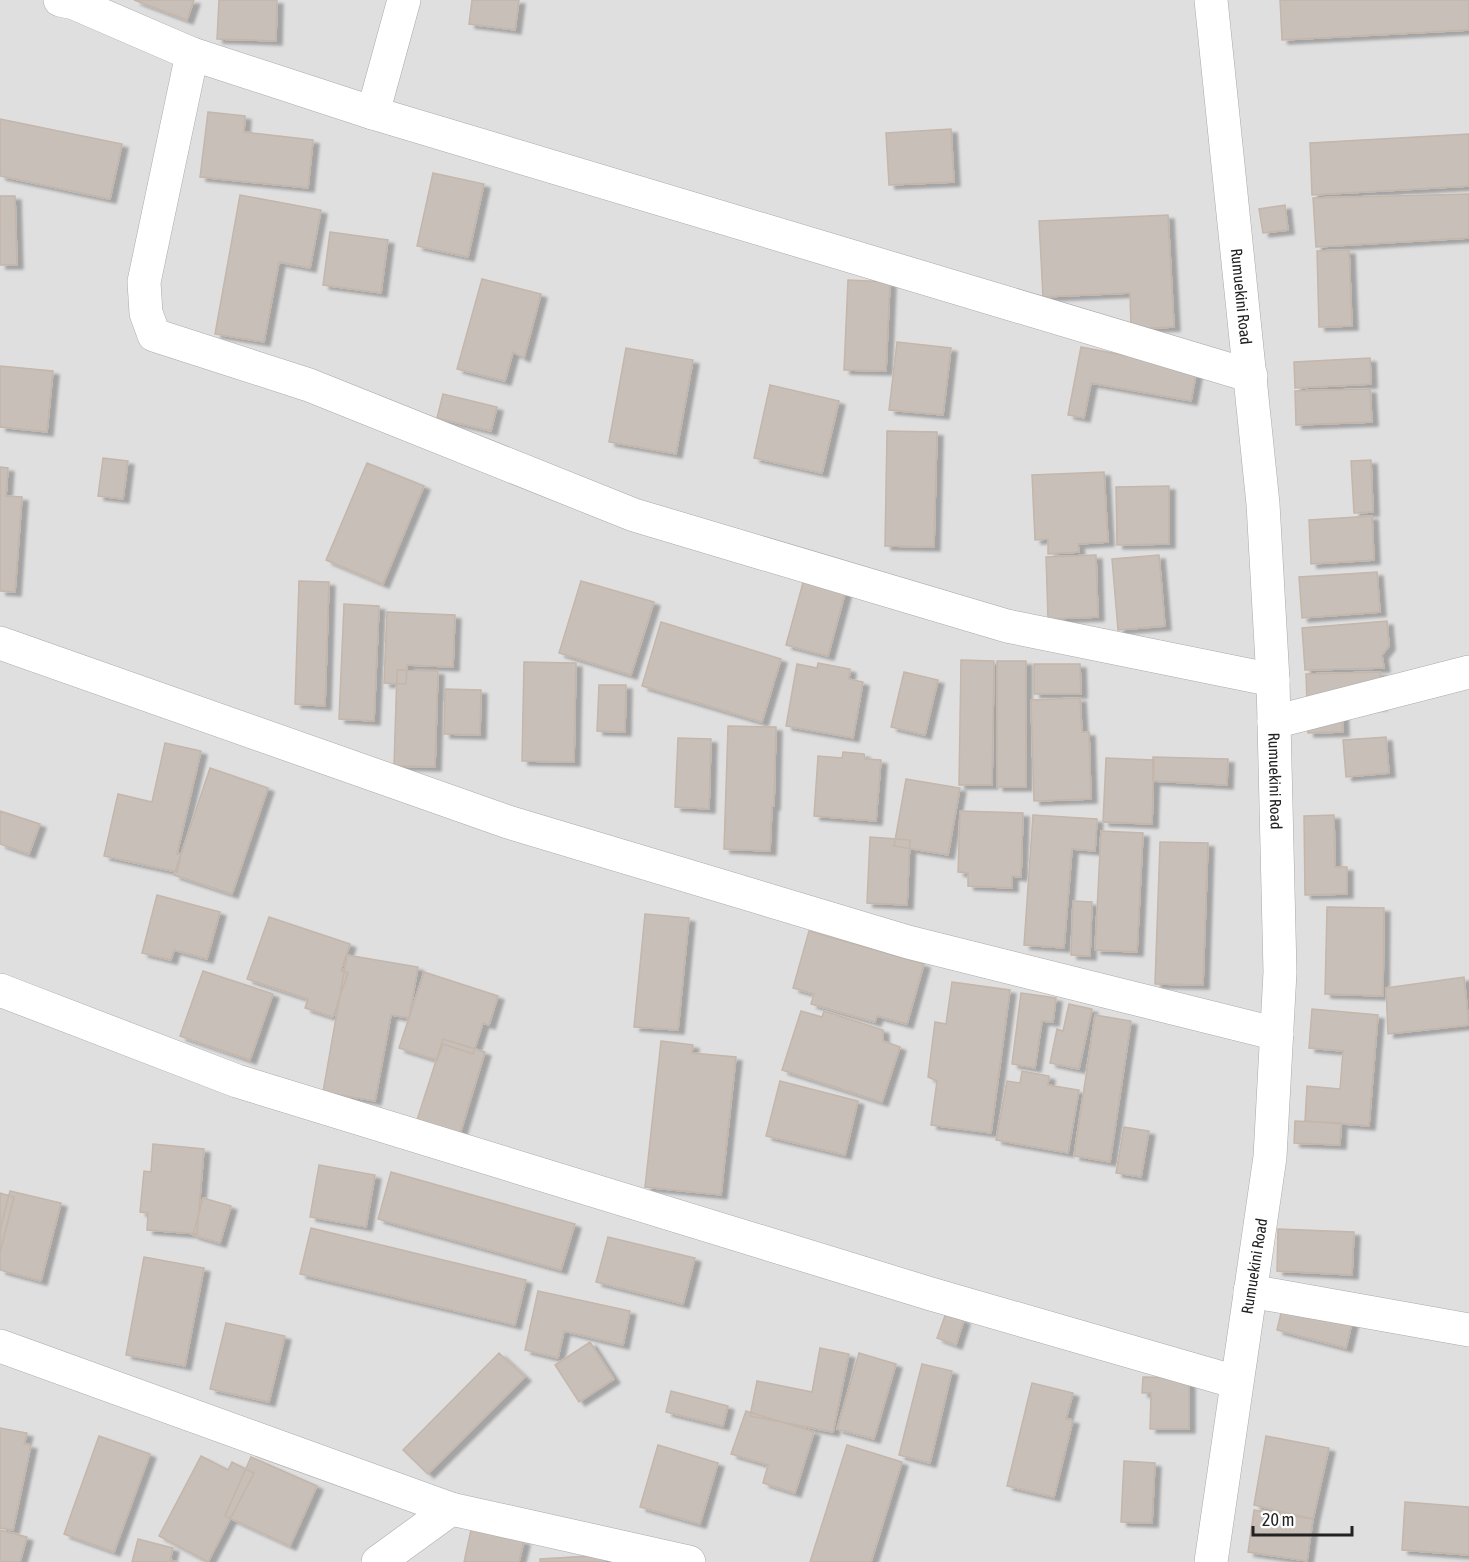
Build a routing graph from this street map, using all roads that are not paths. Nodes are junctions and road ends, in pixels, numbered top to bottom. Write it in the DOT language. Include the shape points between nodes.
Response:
graph roads {
  1 [pos="404,0"];
  2 [pos="1211,0"];
  3 [pos="69,1"];
  4 [pos="192,54"];
  5 [pos="373,113"];
  6 [pos="1251,376"];
  7 [pos="0,643"];
  8 [pos="1469,672"];
  9 [pos="1273,680"];
  10 [pos="1274,722"];
  11 [pos="0,990"];
  12 [pos="1277,1034"];
  13 [pos="1250,1291"];
  14 [pos="1469,1330"];
  15 [pos="0,1346"];
  16 [pos="1236,1382"];
  17 [pos="452,1509"];
  18 [pos="378,1562"];
  19 [pos="689,1562"];
  20 [pos="1211,1562"];
  1 -- 5 [label="street"];
  2 -- 6 [label="street, Rumuekini Road"];
  3 -- 4 [label="street"];
  4 -- 5 [label="street"];
  4 -- 9 [label="street" via="144,282 146,314 154,335 309,385 634,515 1007,626"];
  5 -- 6 [label="street"];
  6 -- 9 [label="street, Rumuekini Road"];
  7 -- 12 [label="street" via="508,822 908,942"];
  8 -- 10 [label="street"];
  9 -- 10 [label="street, Rumuekini Road"];
  10 -- 12 [label="street, Rumuekini Road" via="1280,972"];
  11 -- 16 [label="street" via="237,1081 931,1294"];
  12 -- 13 [label="street, Rumuekini Road" via="1270,1157"];
  13 -- 14 [label="street"];
  13 -- 16 [label="street, Rumuekini Road"];
  15 -- 17 [label="street"];
  16 -- 20 [label="street, Rumuekini Road"];
  17 -- 18 [label="street"];
  17 -- 19 [label="street"];
}
